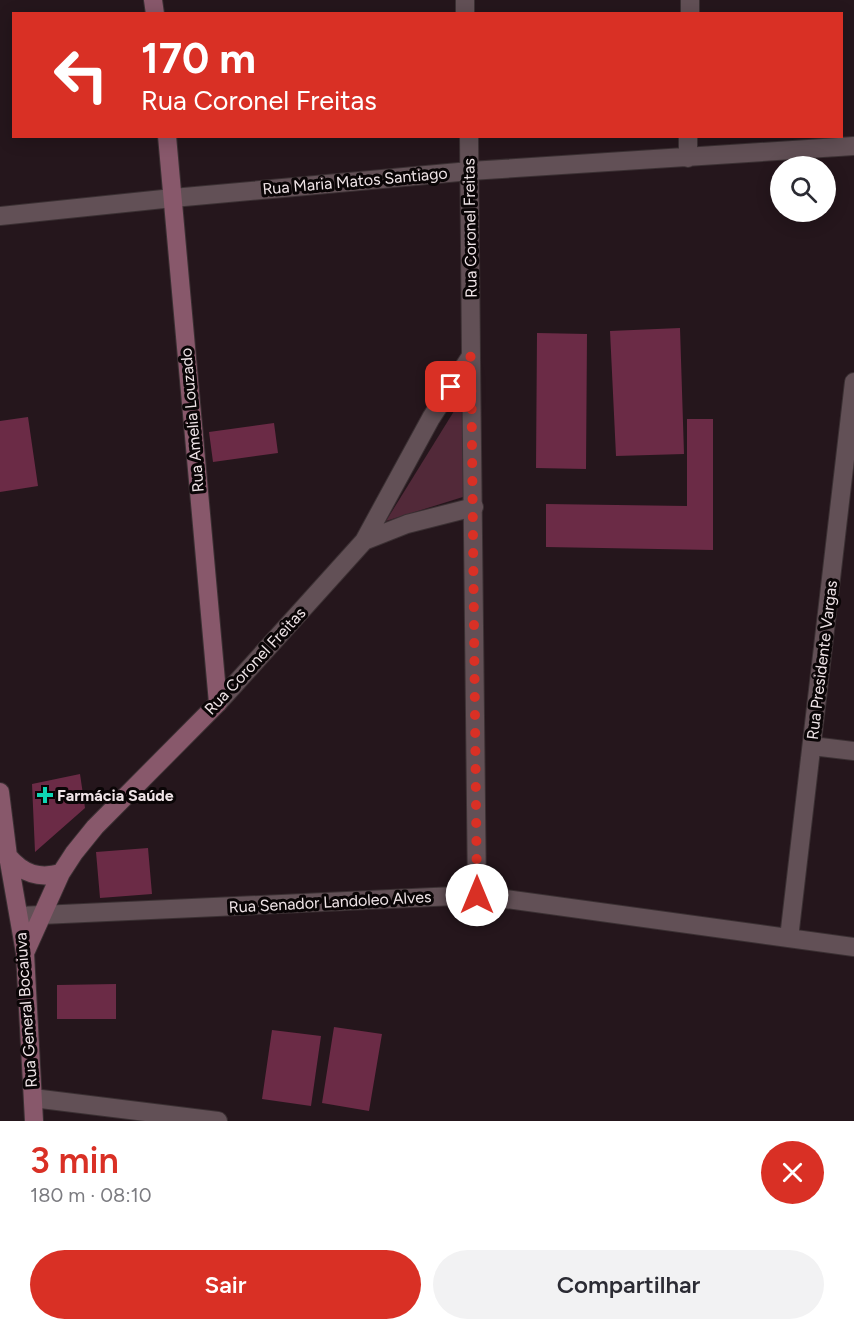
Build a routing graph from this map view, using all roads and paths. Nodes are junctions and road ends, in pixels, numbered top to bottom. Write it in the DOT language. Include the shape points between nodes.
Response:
graph roads {
  1 [pos="167,138"];
  2 [pos="468,138"];
  3 [pos="688,138"];
  4 [pos="854,146"];
  5 [pos="688,158"];
  6 [pos="470,171"];
  7 [pos="173,198"];
  8 [pos="0,216"];
  9 [pos="471,356"];
  10 [pos="854,382"];
  11 [pos="474,507"];
  12 [pos="364,541"];
  13 [pos="218,703"];
  14 [pos="812,746"];
  15 [pos="854,751"];
  16 [pos="0,792"];
  17 [pos="8,856"];
  18 [pos="61,873"];
  19 [pos="477,895"];
  20 [pos="41,915"];
  21 [pos="19,916"];
  22 [pos="789,939"];
  23 [pos="854,947"];
  24 [pos="25,953"];
  25 [pos="33,1098"];
  26 [pos="34,1121"];
  27 [pos="218,1121"];
  1 -- 7 [label="main road, Rua Amelia Louzado"];
  2 -- 6 [label="street, Rua Coronel Freitas"];
  3 -- 5 [label="street"];
  4 -- 5 [label="street, Rua Maria Matos Santiago"];
  5 -- 6 [label="street, Rua Maria Matos Santiago"];
  6 -- 7 [label="street, Rua Maria Matos Santiago"];
  6 -- 9 [label="street, Rua Coronel Freitas"];
  7 -- 8 [label="street, Rua Maria Matos Santiago"];
  7 -- 13 [label="main road, Rua Amelia Louzado"];
  9 -- 11 [label="street, Rua Coronel Freitas"];
  9 -- 12 [label="street, Rua Coronel Freitas" via="431,418"];
  10 -- 14 [label="street, Rua Presidente Vargas"];
  11 -- 12 [label="street" via="407,524"];
  11 -- 19 [label="street, Rua Coronel Freitas"];
  12 -- 13 [label="street, Rua Coronel Freitas"];
  13 -- 18 [label="main road, Rua Coronel Freitas" via="95,827"];
  14 -- 15 [label="street"];
  14 -- 22 [label="street, Rua Presidente Vargas"];
  16 -- 17 [label="main road, Rua General Bocaiuva"];
  17 -- 18 [label="main road" via="26,872 49,876"];
  17 -- 21 [label="main road, Rua General Bocaiuva"];
  18 -- 20 [label="main road, Rua Coronel Freitas"];
  19 -- 20 [label="street, Rua Senador Landoleo Alves"];
  19 -- 22 [label="street, Rua Senador Landoleo Alves"];
  20 -- 21 [label="street, Rua Senador Landoleo Alves"];
  20 -- 24 [label="main road, Rua Coronel Freitas"];
  21 -- 24 [label="main road, Rua General Bocaiuva"];
  22 -- 23 [label="street, Rua Senador Landoleo Alves"];
  24 -- 25 [label="main road, Rua General Bocaiuva"];
  25 -- 26 [label="main road, Rua General Bocaiuva"];
  25 -- 27 [label="street"];
}
